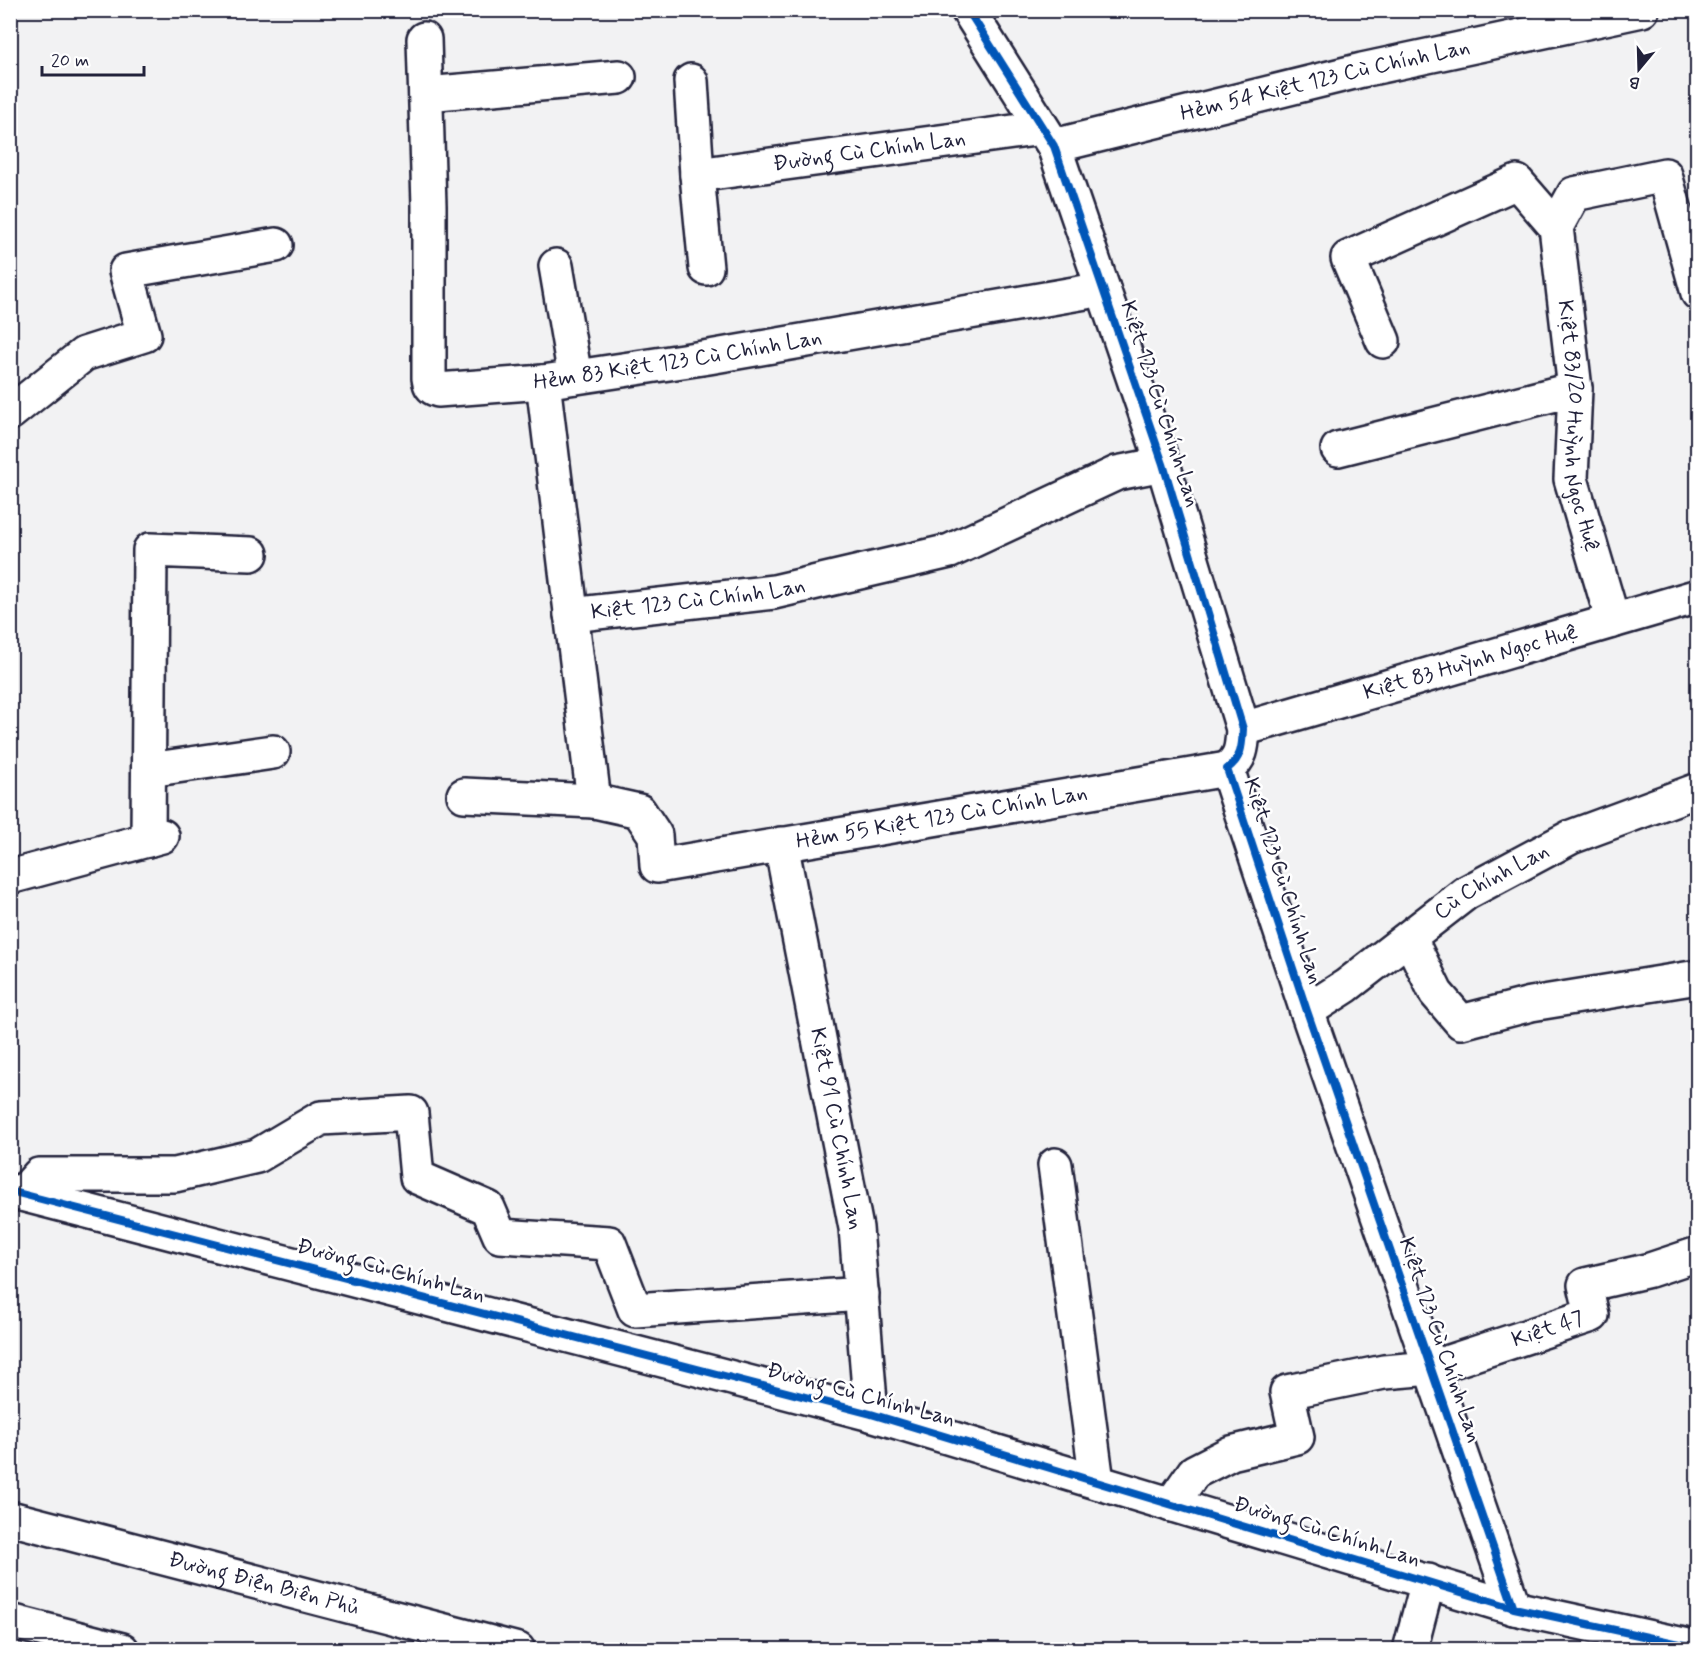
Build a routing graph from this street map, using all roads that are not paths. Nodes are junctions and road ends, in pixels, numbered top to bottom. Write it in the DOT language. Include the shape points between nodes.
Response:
graph roads {
  1 [pos="968,10"];
  2 [pos="1642,10"];
  3 [pos="424,39"];
  4 [pos="619,77"];
  5 [pos="691,81"];
  6 [pos="426,94"];
  7 [pos="1048,137"];
  8 [pos="697,175"];
  9 [pos="1556,227"];
  10 [pos="276,245"];
  11 [pos="556,266"];
  12 [pos="706,268"];
  13 [pos="1103,289"];
  14 [pos="1698,293"];
  15 [pos="1383,341"];
  16 [pos="575,376"];
  17 [pos="543,382"];
  18 [pos="1575,389"];
  19 [pos="10,413"];
  20 [pos="1338,449"];
  21 [pos="1162,464"];
  22 [pos="251,554"];
  23 [pos="1698,596"];
  24 [pos="571,615"];
  25 [pos="1613,621"];
  26 [pos="1243,729"];
  27 [pos="273,752"];
  28 [pos="1227,769"];
  29 [pos="149,770"];
  30 [pos="1698,790"];
  31 [pos="464,795"];
  32 [pos="594,801"];
  33 [pos="781,844"];
  34 [pos="10,877"];
  35 [pos="1410,939"];
  36 [pos="1698,977"];
  37 [pos="1307,1011"];
  38 [pos="1055,1165"];
  39 [pos="16,1192"];
  40 [pos="1698,1254"];
  41 [pos="862,1294"];
  42 [pos="1431,1368"];
  43 [pos="871,1414"];
  44 [pos="1097,1482"];
  45 [pos="1171,1504"];
  46 [pos="10,1518"];
  47 [pos="1428,1581"];
  48 [pos="1514,1608"];
  49 [pos="10,1621"];
  50 [pos="452,1642"];
  51 [pos="1698,1648"];
  52 [pos="122,1650"];
  53 [pos="518,1650"];
  54 [pos="1410,1650"];
  1 -- 7 [label="street, Kiệt 123 Cù Chính Lan"];
  2 -- 7 [label="street, Hẻm 54 Kiệt 123 Cù Chính Lan"];
  3 -- 6 [label="street"];
  4 -- 6 [label="street"];
  5 -- 8 [label="street"];
  6 -- 17 [label="street, Hẻm 83 Kiệt 123 Cù Chính Lan" via="430,385 438,390"];
  7 -- 8 [label="street, Đường Cù Chính Lan"];
  7 -- 13 [label="street, Kiệt 123 Cù Chính Lan"];
  8 -- 12 [label="street"];
  9 -- 14 [label="street" via="1574,194 1665,175"];
  9 -- 15 [label="street" via="1517,182 1348,258"];
  9 -- 18 [label="street, Kiệt 83/20 Huỳnh Ngọc Huệ"];
  10 -- 19 [label="street" via="126,271 144,334 84,354"];
  11 -- 16 [label="street"];
  13 -- 16 [label="street, Hẻm 83 Kiệt 123 Cù Chính Lan" via="709,357"];
  13 -- 21 [label="street, Kiệt 123 Cù Chính Lan"];
  16 -- 17 [label="street, Hẻm 83 Kiệt 123 Cù Chính Lan"];
  17 -- 24 [label="street"];
  18 -- 20 [label="street"];
  18 -- 25 [label="street, Kiệt 83/20 Huỳnh Ngọc Huệ" via="1571,479"];
  21 -- 24 [label="street, Kiệt 123 Cù Chính Lan" via="1117,473 950,551 774,592"];
  21 -- 26 [label="street, Kiệt 123 Cù Chính Lan"];
  22 -- 29 [label="street" via="150,550"];
  23 -- 25 [label="street, Kiệt 83 Huỳnh Ngọc Huệ"];
  24 -- 32 [label="street"];
  25 -- 26 [label="street, Kiệt 83 Huỳnh Ngọc Huệ"];
  26 -- 28 [label="street, Kiệt 123 Cù Chính Lan" via="1242,752"];
  27 -- 29 [label="street"];
  28 -- 33 [label="street, Hẻm 55 Kiệt 123 Cù Chính Lan"];
  28 -- 37 [label="street, Kiệt 123 Cù Chính Lan"];
  29 -- 34 [label="street" via="155,838"];
  30 -- 35 [label="street, Cù Chính Lan" via="1571,837 1466,893"];
  31 -- 32 [label="street"];
  32 -- 33 [label="street, Hẻm 55 Kiệt 123 Cù Chính Lan" via="639,811 655,835 657,866"];
  33 -- 41 [label="street, Kiệt 91 Cù Chính Lan" via="856,1228"];
  35 -- 36 [label="street" via="1436,993 1461,1022 1531,1004"];
  35 -- 37 [label="street, Cù Chính Lan"];
  37 -- 42 [label="street, Kiệt 123 Cù Chính Lan"];
  38 -- 44 [label="street"];
  39 -- 41 [label="street" via="39,1175 175,1175 257,1156 321,1118 411,1113 417,1177 488,1208 500,1236 609,1243 635,1310"];
  39 -- 43 [label="street, Đường Cù Chính Lan"];
  40 -- 42 [label="street, Kiệt 47" via="1585,1285 1592,1315"];
  41 -- 43 [label="street, Kiệt 91 Cù Chính Lan"];
  42 -- 45 [label="street" via="1384,1372 1287,1392 1297,1437 1231,1453 1194,1472"];
  42 -- 48 [label="street, Kiệt 123 Cù Chính Lan"];
  43 -- 44 [label="street, Đường Cù Chính Lan"];
  44 -- 45 [label="street, Đường Cù Chính Lan"];
  45 -- 47 [label="street, Đường Cù Chính Lan"];
  46 -- 50 [label="street, Đường Điện Biên Phủ"];
  47 -- 48 [label="street, Đường Cù Chính Lan"];
  47 -- 54 [label="street, Đường Cù Chính Lan"];
  48 -- 51 [label="street, Đường Cù Chính Lan"];
  49 -- 52 [label="street"];
  50 -- 53 [label="street, Đường Điện Biên Phủ"];
}
